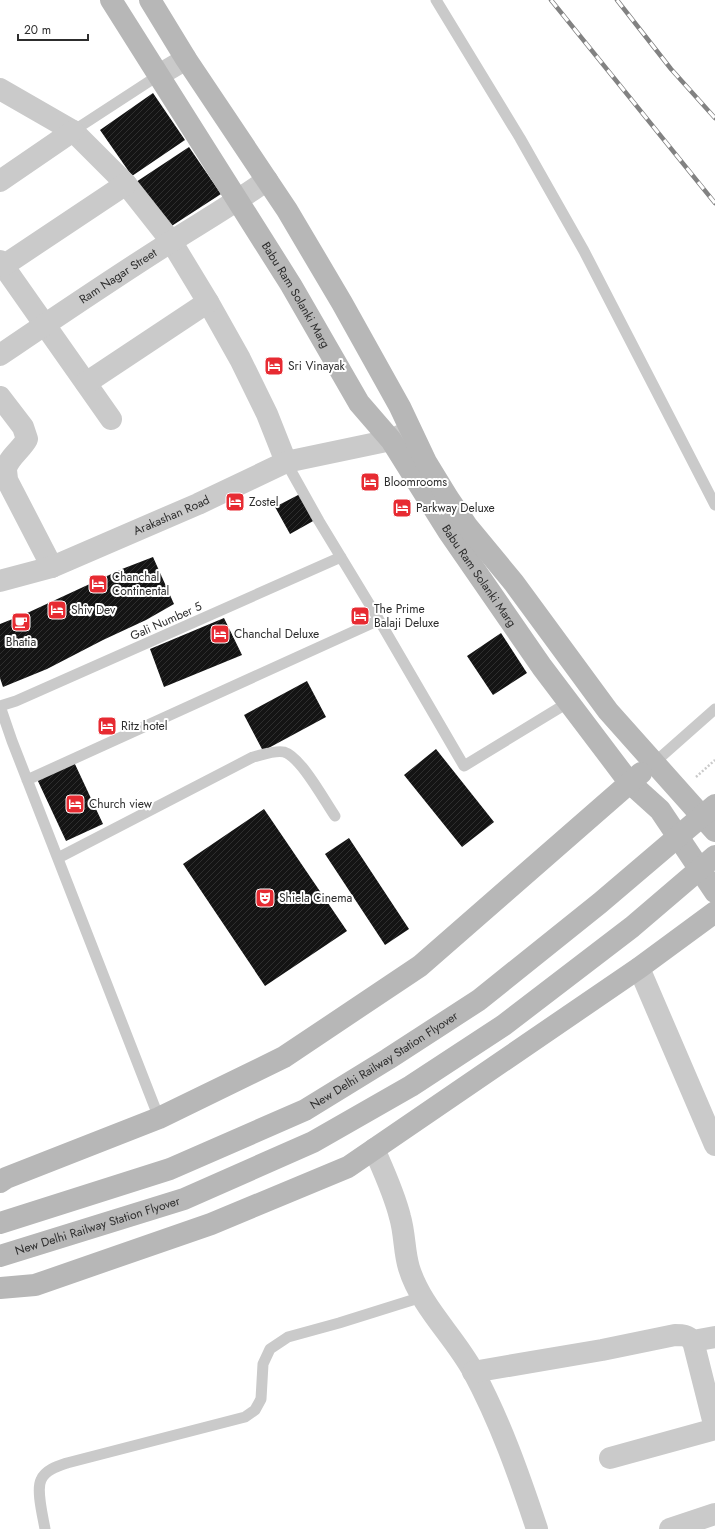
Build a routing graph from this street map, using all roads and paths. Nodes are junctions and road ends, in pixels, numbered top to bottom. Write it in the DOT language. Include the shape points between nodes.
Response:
graph roads {
  1 [pos="111,0"];
  2 [pos="150,0"];
  3 [pos="436,0"];
  4 [pos="186,59"];
  5 [pos="159,75"];
  6 [pos="0,89"];
  7 [pos="73,131"];
  8 [pos="267,180"];
  9 [pos="0,181"];
  10 [pos="126,184"];
  11 [pos="238,201"];
  12 [pos="171,242"];
  13 [pos="2,263"];
  14 [pos="208,302"];
  15 [pos="44,325"];
  16 [pos="0,355"];
  17 [pos="86,383"];
  18 [pos="0,397"];
  19 [pos="111,418"];
  20 [pos="411,430"];
  21 [pos="391,440"];
  22 [pos="286,462"];
  23 [pos="715,505"];
  24 [pos="341,557"];
  25 [pos="52,567"];
  26 [pos="0,581"];
  27 [pos="379,620"];
  28 [pos="569,702"];
  29 [pos="0,706"];
  30 [pos="715,709"];
  31 [pos="715,760"];
  32 [pos="655,762"];
  33 [pos="708,766"];
  34 [pos="27,780"];
  35 [pos="629,782"];
  36 [pos="715,804"];
  37 [pos="335,816"];
  38 [pos="715,831"];
  39 [pos="715,856"];
  40 [pos="58,858"];
  41 [pos="715,892"];
  42 [pos="715,912"];
  43 [pos="639,968"];
  44 [pos="159,1118"];
  45 [pos="715,1145"];
  46 [pos="374,1149"];
  47 [pos="0,1182"];
  48 [pos="0,1223"];
  49 [pos="0,1256"];
  50 [pos="0,1288"];
  51 [pos="422,1296"];
  52 [pos="715,1337"];
  53 [pos="693,1341"];
  54 [pos="473,1372"];
  55 [pos="715,1428"];
  56 [pos="610,1458"];
  57 [pos="715,1514"];
  58 [pos="45,1529"];
  59 [pos="537,1529"];
  60 [pos="670,1529"];
  1 -- 5 [label="main road, Babu Ram Solanki Marg"];
  2 -- 4 [label="main road, Babu Ram Solanki Marg"];
  3 -- 23 [label="lane" via="520,138 580,244"];
  4 -- 5 [label="street"];
  4 -- 8 [label="main road, Babu Ram Solanki Marg"];
  5 -- 7 [label="lane"];
  5 -- 11 [label="main road, Babu Ram Solanki Marg"];
  6 -- 7 [label="street"];
  7 -- 9 [label="street"];
  7 -- 10 [label="street"];
  8 -- 11 [label="street, Ram Nagar Street"];
  8 -- 20 [label="main road, Babu Ram Solanki Marg" via="342,303"];
  10 -- 12 [label="street"];
  10 -- 13 [label="street"];
  11 -- 12 [label="street, Ram Nagar Street"];
  11 -- 21 [label="main road, Babu Ram Solanki Marg" via="291,285 359,403"];
  12 -- 14 [label="street"];
  12 -- 15 [label="street, Ram Nagar Street"];
  13 -- 15 [label="street"];
  14 -- 17 [label="street"];
  14 -- 22 [label="street" via="267,414"];
  15 -- 16 [label="street, Ram Nagar Street"];
  15 -- 17 [label="street"];
  17 -- 19 [label="street"];
  18 -- 25 [label="street" via="23,427 27,439 6,469 7,480"];
  20 -- 21 [label="street, Arakashan Road"];
  20 -- 32 [label="main road, Babu Ram Solanki Marg" via="426,462 467,526 514,583 608,711"];
  21 -- 22 [label="street, Arakashan Road"];
  21 -- 28 [label="main road, Babu Ram Solanki Marg" via="448,531"];
  22 -- 24 [label="lane"];
  22 -- 25 [label="street, Arakashan Road" via="198,504"];
  24 -- 27 [label="lane"];
  24 -- 29 [label="lane, Gali Number 5"];
  25 -- 26 [label="street, Arakashan Road"];
  27 -- 28 [label="lane" via="464,766"];
  27 -- 34 [label="lane"];
  28 -- 35 [label="main road, Babu Ram Solanki Marg"];
  29 -- 34 [label="lane"];
  30 -- 32 [label="lane"];
  31 -- 33 [label="path"];
  32 -- 35 [label="main road"];
  32 -- 38 [label="main road, Babu Ram Solanki Marg"];
  34 -- 40 [label="lane"];
  35 -- 41 [label="main road, Babu Ram Solanki Marg" via="660,810"];
  35 -- 44 [label="main road" via="420,966 284,1057"];
  36 -- 48 [label="main road, New Delhi Railway Station Flyover" via="600,903 479,1000 305,1110 170,1169"];
  37 -- 40 [label="lane" via="300,763 284,752 273,752 253,757"];
  39 -- 49 [label="main road, New Delhi Railway Station Flyover" via="632,927 504,1025 411,1086 313,1142 184,1199"];
  40 -- 44 [label="lane"];
  42 -- 43 [label="main road"];
  43 -- 45 [label="street"];
  43 -- 46 [label="main road"];
  44 -- 47 [label="main road"];
  46 -- 50 [label="main road" via="348,1167 211,1224 35,1285"];
  46 -- 51 [label="street" via="401,1218 409,1268"];
  51 -- 54 [label="street"];
  51 -- 58 [label="lane" via="288,1337 270,1349 263,1364 261,1399 256,1410 245,1417 52,1469 41,1479"];
  52 -- 53 [label="street"];
  53 -- 54 [label="street" via="683,1334 675,1335"];
  53 -- 55 [label="street"];
  54 -- 59 [label="street" via="499,1425"];
  55 -- 56 [label="street"];
  57 -- 60 [label="street"];
}
